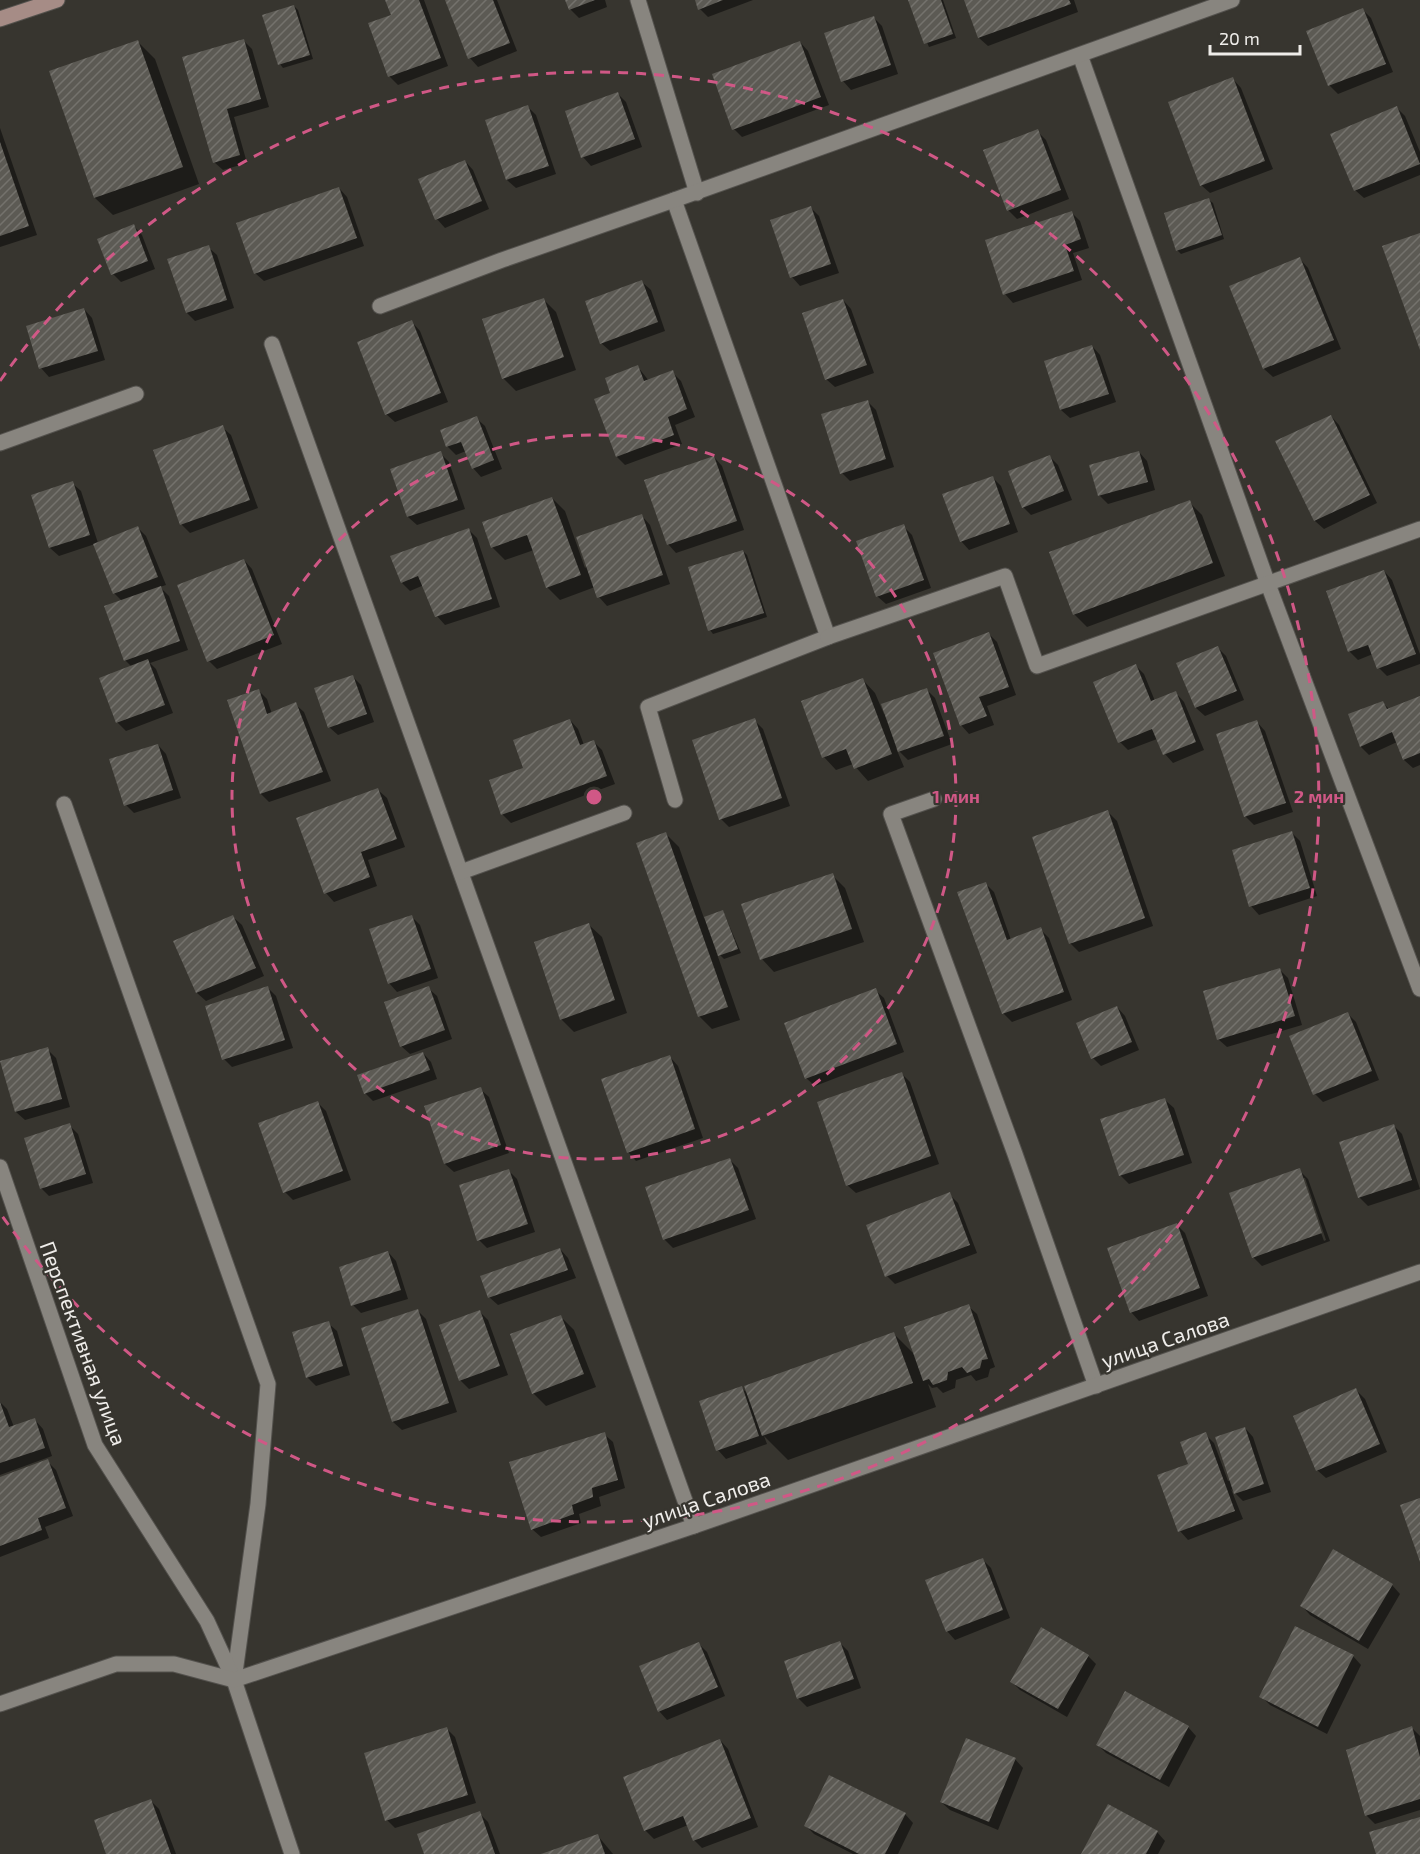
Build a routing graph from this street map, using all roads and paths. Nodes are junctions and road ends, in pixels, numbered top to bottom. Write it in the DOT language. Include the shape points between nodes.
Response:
graph roads {
  1 [pos="57,0"];
  2 [pos="638,0"];
  3 [pos="1232,0"];
  4 [pos="0,19"];
  5 [pos="1080,55"];
  6 [pos="697,193"];
  7 [pos="674,201"];
  8 [pos="380,306"];
  9 [pos="272,344"];
  10 [pos="136,394"];
  11 [pos="0,443"];
  12 [pos="1420,530"];
  13 [pos="1268,584"];
  14 [pos="828,637"];
  15 [pos="934,799"];
  16 [pos="675,800"];
  17 [pos="64,804"];
  18 [pos="624,813"];
  19 [pos="461,872"];
  20 [pos="1420,989"];
  21 [pos="0,1167"];
  22 [pos="1420,1272"];
  23 [pos="1096,1386"];
  24 [pos="694,1526"];
  25 [pos="234,1680"];
  26 [pos="0,1704"];
  27 [pos="292,1854"];
  1 -- 4 [label="street"];
  2 -- 6 [label="street"];
  3 -- 5 [label="street"];
  5 -- 6 [label="street"];
  5 -- 13 [label="street"];
  6 -- 7 [label="street"];
  7 -- 8 [label="street"];
  7 -- 14 [label="street"];
  9 -- 19 [label="street"];
  10 -- 11 [label="street"];
  12 -- 13 [label="street"];
  13 -- 14 [label="street" via="1037,666 1005,576"];
  13 -- 20 [label="street"];
  14 -- 16 [label="street" via="648,707"];
  15 -- 23 [label="street" via="891,814"];
  17 -- 25 [label="street, Перспективная улица" via="268,1384 258,1504"];
  18 -- 19 [label="street"];
  19 -- 24 [label="street"];
  21 -- 25 [label="street, Перспективная улица" via="95,1445 207,1621"];
  22 -- 23 [label="street, улица Салова"];
  23 -- 24 [label="street, улица Салова"];
  24 -- 25 [label="street, улица Салова"];
  25 -- 26 [label="street" via="174,1664 116,1664"];
  25 -- 27 [label="street, Перспективная улица"];
}
